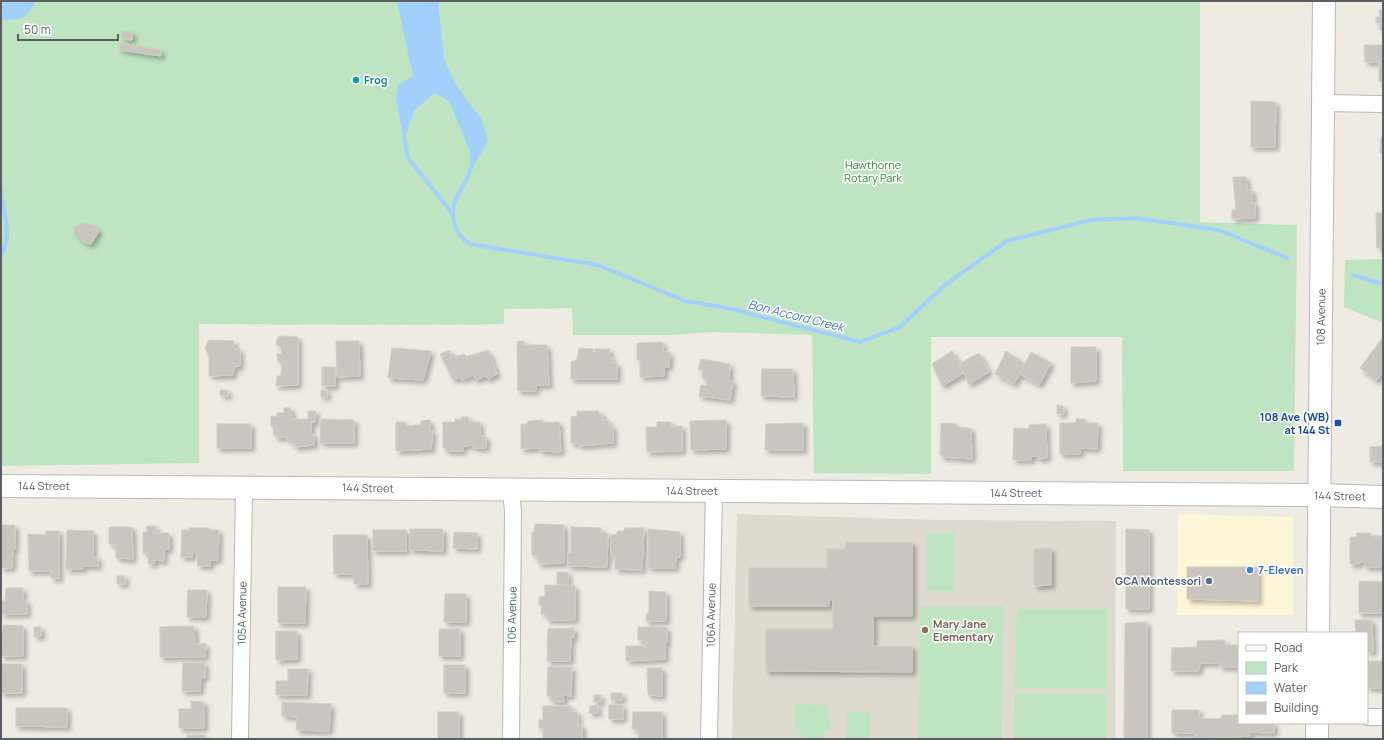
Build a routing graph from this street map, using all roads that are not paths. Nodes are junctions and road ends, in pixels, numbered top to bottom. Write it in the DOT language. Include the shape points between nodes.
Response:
graph roads {
  1 [pos="1324,1"];
  2 [pos="1324,103"];
  3 [pos="1383,104"];
  4 [pos="1,486"];
  5 [pos="244,487"];
  6 [pos="511,490"];
  7 [pos="714,491"];
  8 [pos="1319,495"];
  9 [pos="1383,497"];
  10 [pos="1318,632"];
  11 [pos="1368,716"];
  12 [pos="1383,717"];
  13 [pos="1317,724"];
  14 [pos="240,739"];
  15 [pos="511,739"];
  16 [pos="710,739"];
  17 [pos="1317,739"];
  1 -- 2 [label="main road, 108 Avenue"];
  2 -- 3 [label="street"];
  2 -- 8 [label="main road, 108 Avenue"];
  4 -- 5 [label="main road, 144 Street"];
  5 -- 6 [label="main road, 144 Street"];
  5 -- 14 [label="street, 105A Avenue"];
  6 -- 7 [label="main road, 144 Street"];
  6 -- 15 [label="street, 106 Avenue"];
  7 -- 8 [label="main road, 144 Street"];
  7 -- 16 [label="street, 106A Avenue"];
  8 -- 9 [label="main road, 144 Street"];
  8 -- 10 [label="main road, 108 Avenue"];
  11 -- 12 [label="street"];
  13 -- 17 [label="main road"];
}
